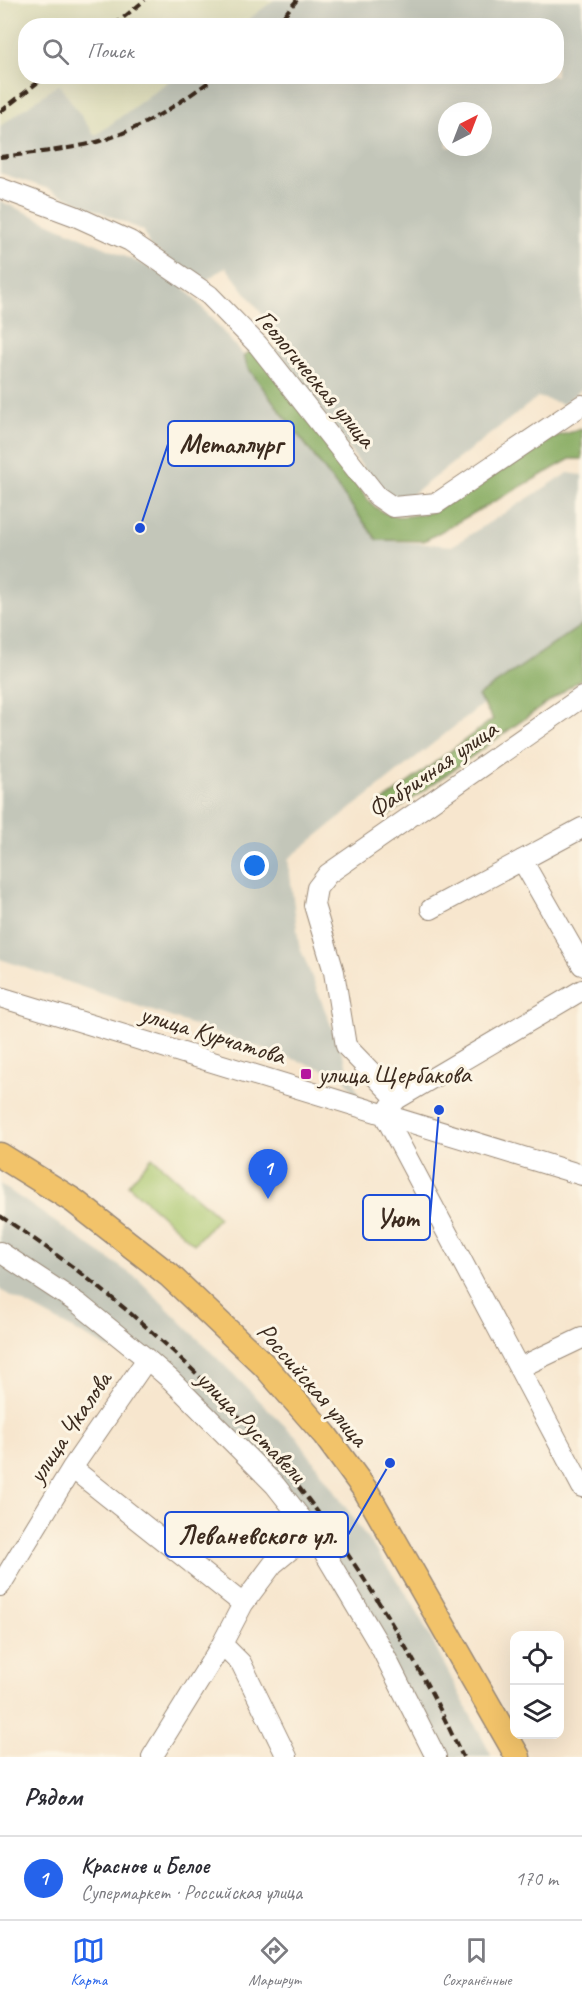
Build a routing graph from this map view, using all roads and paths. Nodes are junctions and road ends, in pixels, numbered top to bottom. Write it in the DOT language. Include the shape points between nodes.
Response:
graph roads {
  1 [pos="0,188"];
  2 [pos="582,405"];
  3 [pos="582,697"];
  4 [pos="582,828"];
  5 [pos="522,860"];
  6 [pos="431,909"];
  7 [pos="582,965"];
  8 [pos="582,990"];
  9 [pos="0,997"];
  10 [pos="391,1107"];
  11 [pos="0,1141"];
  12 [pos="0,1155"];
  13 [pos="582,1174"];
  14 [pos="0,1252"];
  15 [pos="582,1338"];
  16 [pos="147,1359"];
  17 [pos="519,1368"];
  18 [pos="72,1468"];
  19 [pos="582,1487"];
  20 [pos="312,1532"];
  21 [pos="0,1586"];
  22 [pos="243,1604"];
  23 [pos="222,1644"];
  24 [pos="510,1720"];
  25 [pos="522,1739"];
  26 [pos="152,1757"];
  27 [pos="286,1757"];
  28 [pos="436,1757"];
  29 [pos="518,1757"];
  30 [pos="531,1757"];
  1 -- 2 [label="street, Геологическая улица" via="130,241 208,295 258,345 377,496 393,507 437,503"];
  3 -- 10 [label="street, Фабричная улица" via="328,874 317,888 314,905 334,972 346,1046"];
  4 -- 5 [label="street"];
  5 -- 6 [label="street"];
  5 -- 7 [label="street"];
  8 -- 10 [label="street"];
  9 -- 10 [label="street, улица Курчатова"];
  10 -- 13 [label="street, улица Курчатова"];
  10 -- 17 [label="street"];
  11 -- 24 [label="main road, Российская улица" via="81,1191 176,1266 273,1357 334,1428 375,1484"];
  12 -- 29 [label="main road, Российская улица" via="74,1201 169,1275 264,1365 325,1435 366,1491"];
  14 -- 16 [label="street, улица Руставели" via="79,1304"];
  15 -- 17 [label="street"];
  16 -- 18 [label="street, улица Чкалова"];
  16 -- 20 [label="street, улица Руставели" via="275,1485"];
  17 -- 19 [label="street"];
  18 -- 21 [label="street, улица Чкалова"];
  18 -- 22 [label="street"];
  20 -- 22 [label="street" via="273,1564"];
  20 -- 28 [label="street, улица Руставели" via="381,1648"];
  22 -- 23 [label="street"];
  23 -- 26 [label="street"];
  23 -- 27 [label="street" via="241,1663"];
  25 -- 30 [label="main road"];
}
